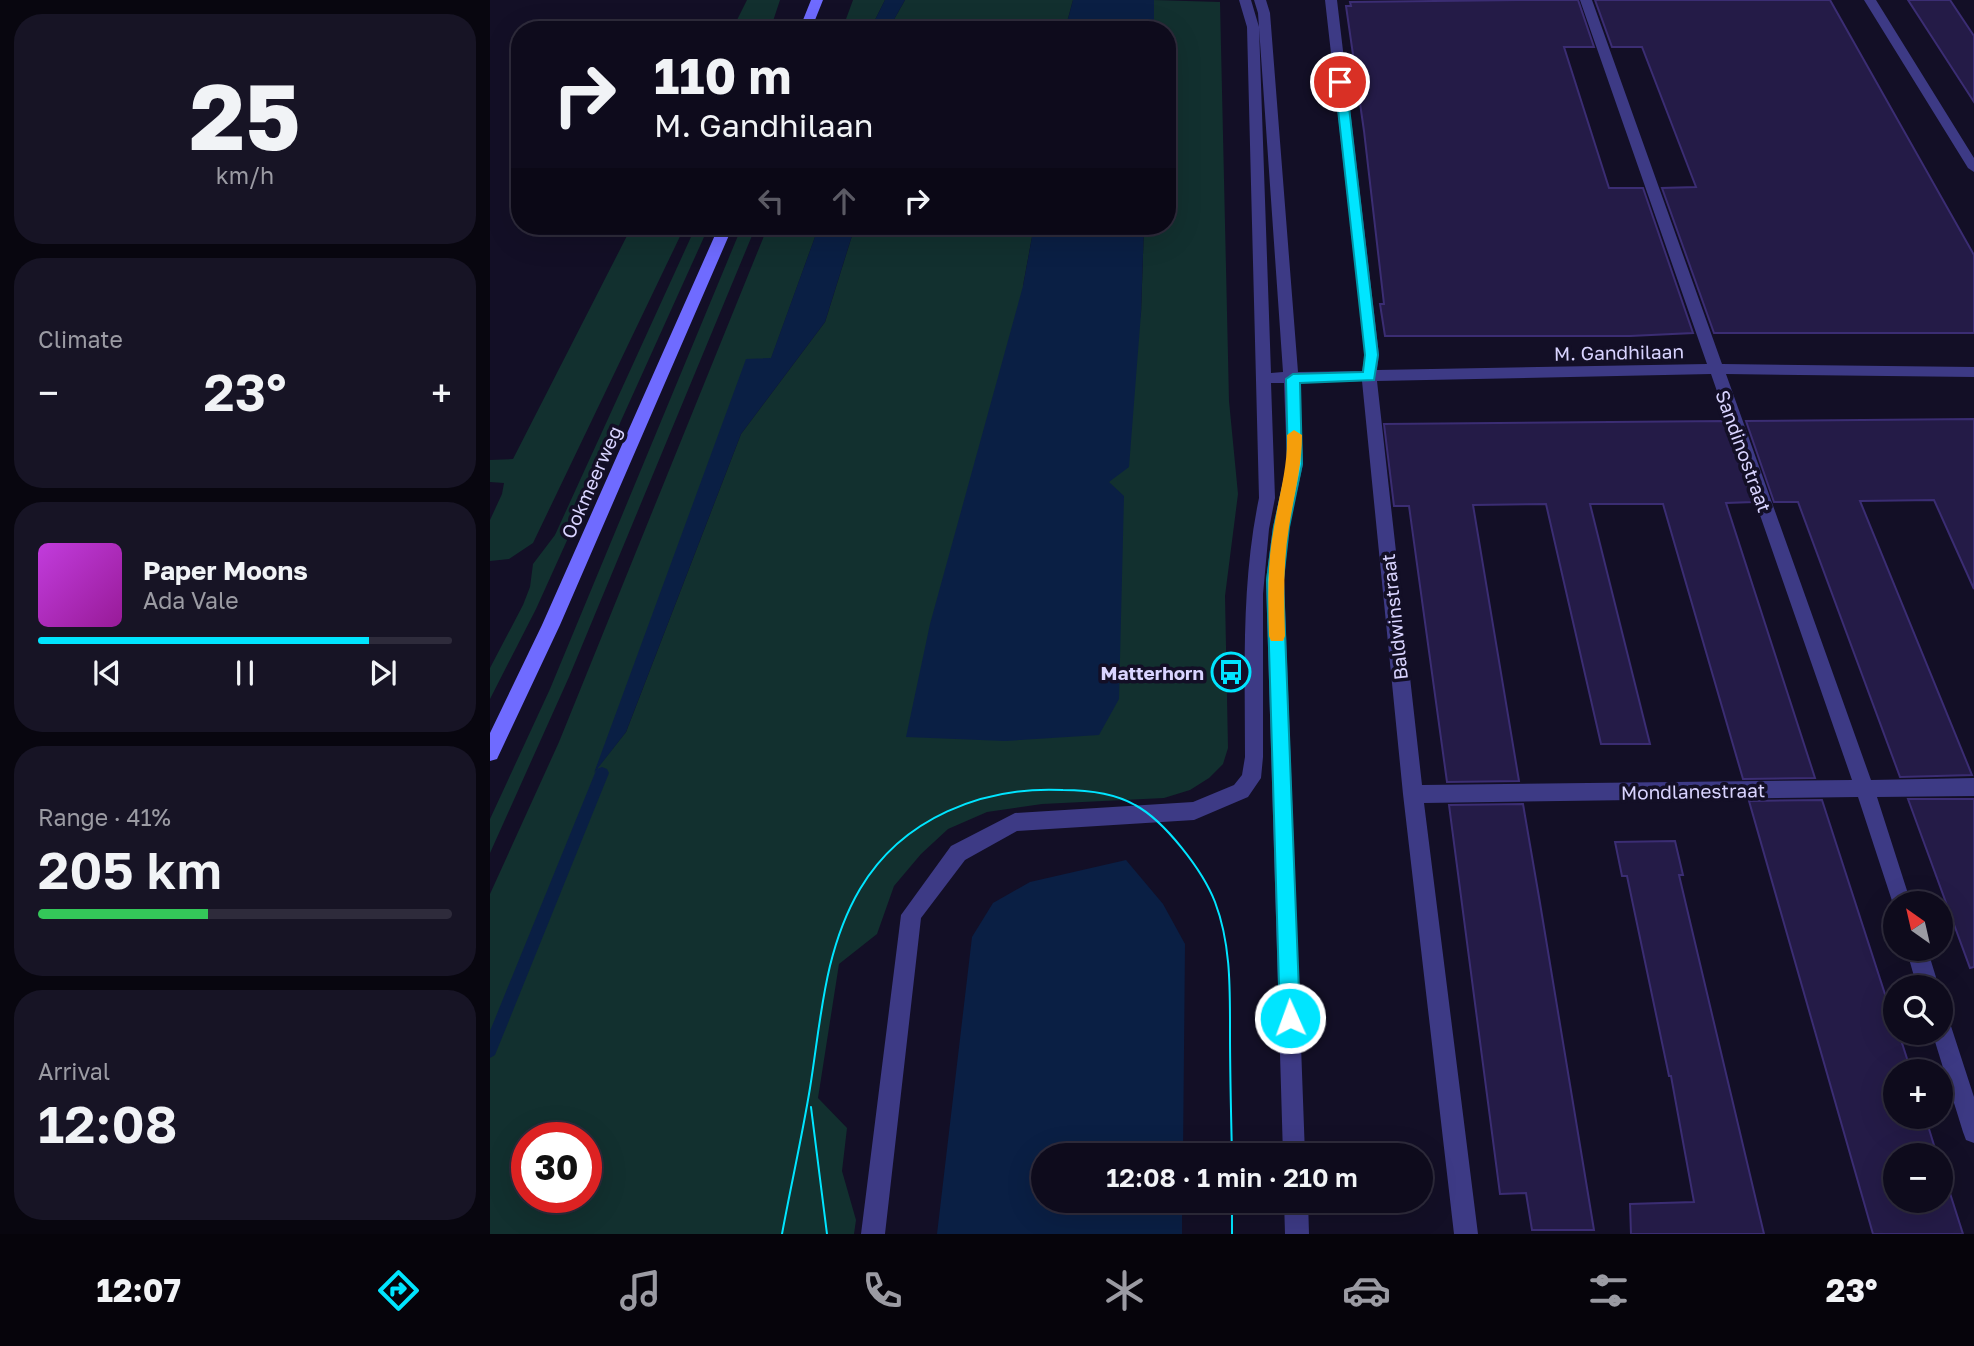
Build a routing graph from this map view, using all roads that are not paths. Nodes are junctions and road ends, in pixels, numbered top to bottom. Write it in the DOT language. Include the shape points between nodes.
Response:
graph roads {
  1 [pos="1245,0"];
  2 [pos="1260,0"];
  3 [pos="1331,0"];
  4 [pos="1586,0"];
  5 [pos="1870,0"];
  6 [pos="816,2"];
  7 [pos="809,21"];
  8 [pos="1974,168"];
  9 [pos="722,235"];
  10 [pos="1714,369"];
  11 [pos="1974,372"];
  12 [pos="1369,377"];
  13 [pos="1264,378"];
  14 [pos="1293,379"];
  15 [pos="490,753"];
  16 [pos="1974,788"];
  17 [pos="1865,789"];
  18 [pos="1413,794"];
  19 [pos="1897,891"];
  20 [pos="1946,1045"];
  21 [pos="1974,1132"];
  22 [pos="1294,1143"];
  23 [pos="1296,1213"];
  24 [pos="873,1234"];
  25 [pos="1297,1234"];
  26 [pos="1466,1234"];
  1 -- 13 [label="street" via="1253,27"];
  2 -- 14 [label="street" via="1265,13"];
  3 -- 12 [label="street, Baldwinstraat" via="1371,355"];
  4 -- 10 [label="street, Sandinostraat"];
  5 -- 8 [label="street"];
  6 -- 7 [label="main road"];
  9 -- 15 [label="main road, Ookmeerweg" via="557,613"];
  10 -- 11 [label="street, M. Gandhilaan"];
  10 -- 12 [label="street, M. Gandhilaan"];
  10 -- 17 [label="street, Sandinostraat"];
  12 -- 14 [label="street, M. Gandhilaan"];
  12 -- 18 [label="street, Baldwinstraat"];
  13 -- 14 [label="street, M. Gandhilaan"];
  13 -- 24 [label="street" via="1267,498 1254,579 1251,778 1241,791 1194,811 1015,822 958,853 911,915"];
  14 -- 22 [label="street" via="1295,464 1275,580"];
  16 -- 17 [label="street, Mondlanestraat"];
  17 -- 18 [label="street, Mondlanestraat"];
  17 -- 19 [label="street, Sandinostraat"];
  18 -- 26 [label="street, Baldwinstraat"];
  20 -- 21 [label="street"];
  23 -- 25 [label="street"];
}
